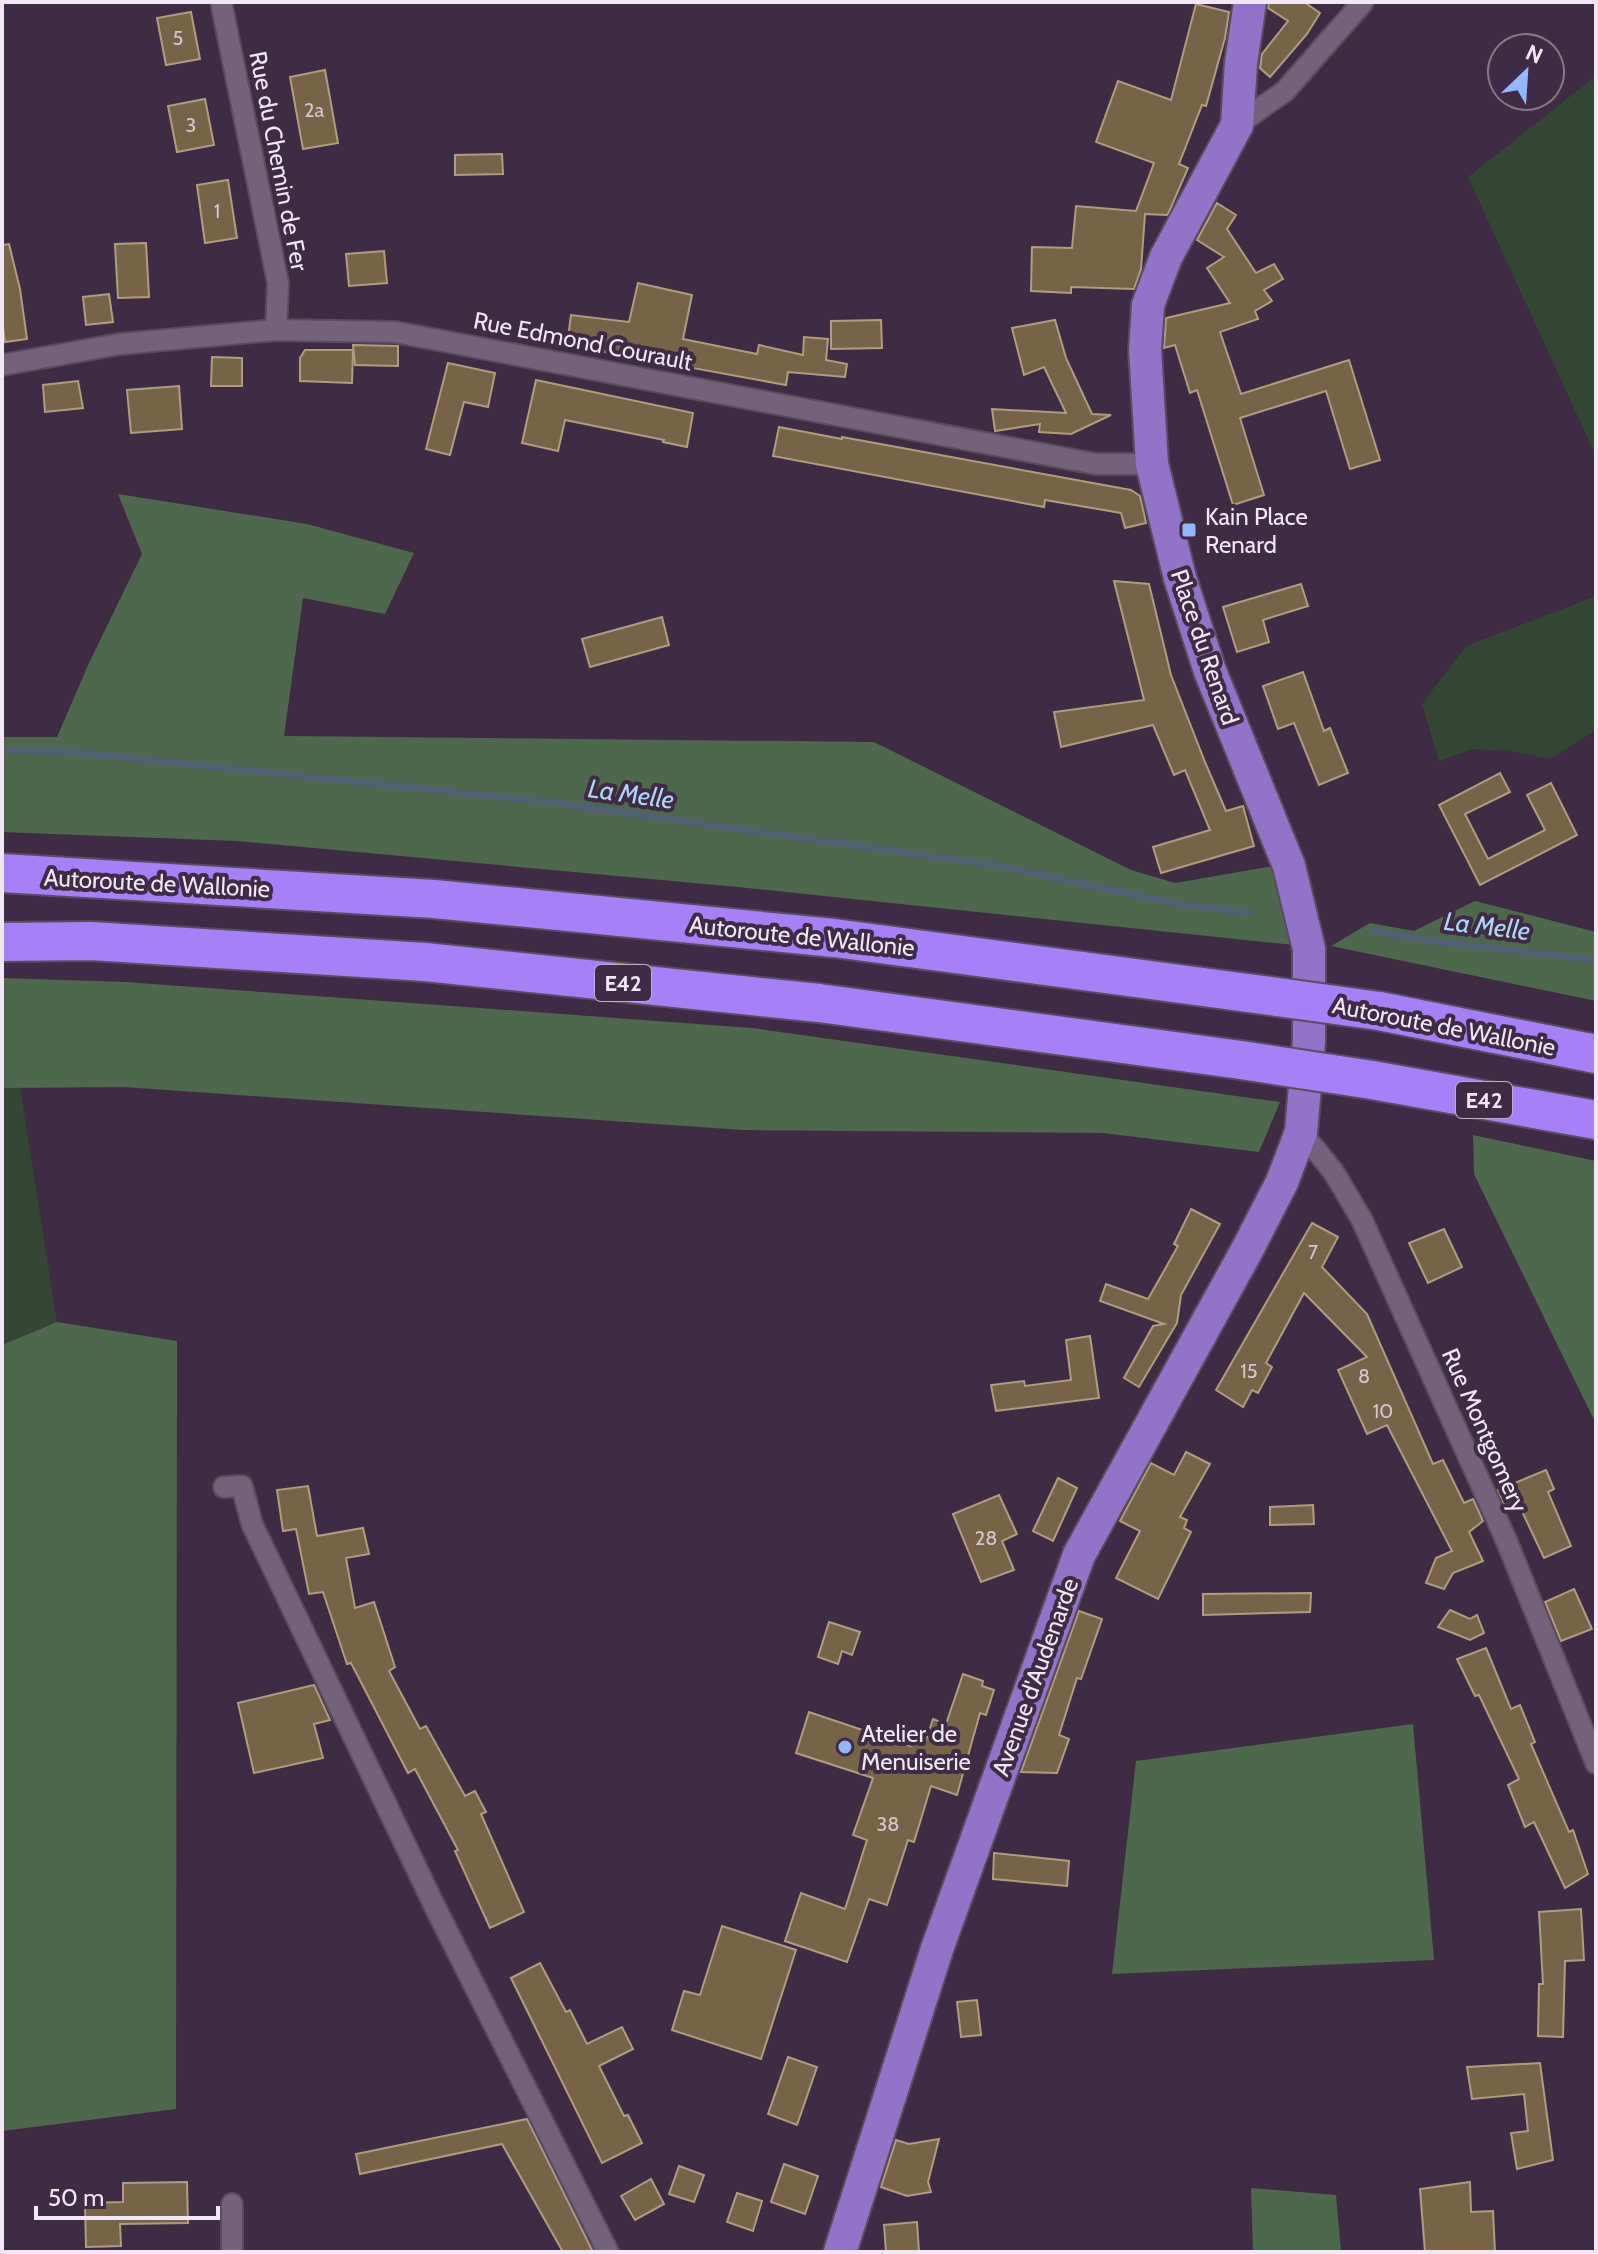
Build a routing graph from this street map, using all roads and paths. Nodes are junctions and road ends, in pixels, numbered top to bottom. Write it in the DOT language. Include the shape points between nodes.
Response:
graph roads {
  1 [pos="221,2"];
  2 [pos="1250,2"];
  3 [pos="1363,2"];
  4 [pos="1237,125"];
  5 [pos="276,330"];
  6 [pos="2,365"];
  7 [pos="1152,464"];
  8 [pos="2,873"];
  9 [pos="2,942"];
  10 [pos="1596,1054"];
  11 [pos="1596,1120"];
  12 [pos="1301,1132"];
  13 [pos="224,1487"];
  14 [pos="1596,1763"];
  15 [pos="232,2204"];
  16 [pos="232,2252"];
  17 [pos="608,2252"];
  18 [pos="840,2252"];
  1 -- 5 [label="street, Rue du Chemin de Fer" via="278,283"];
  2 -- 4 [label="main road"];
  3 -- 4 [label="street" via="1285,91"];
  4 -- 7 [label="main road, Place du Renard" via="1166,257 1148,305 1145,350"];
  5 -- 6 [label="street, Rue Edmond Courault" via="120,344"];
  5 -- 7 [label="street, Rue Edmond Courault" via="395,332 1096,464"];
  7 -- 12 [label="main road, Place du Renard" via="1205,658 1289,866 1309,949 1309,1041"];
  8 -- 10 [label="highway, Autoroute de Wallonie, bridge" via="465,902 834,938 1379,1011"];
  9 -- 11 [label="highway, E42, bridge" via="91,941 425,962 819,1003 1241,1060"];
  12 -- 14 [label="street, Rue Montgomery" via="1333,1171 1362,1220 1507,1542"];
  12 -- 18 [label="main road, Avenue d'Audenarde" via="1247,1250 1079,1555 937,1949"];
  13 -- 17 [label="street" via="242,1486 252,1524 435,1907"];
  15 -- 16 [label="street"];
}
